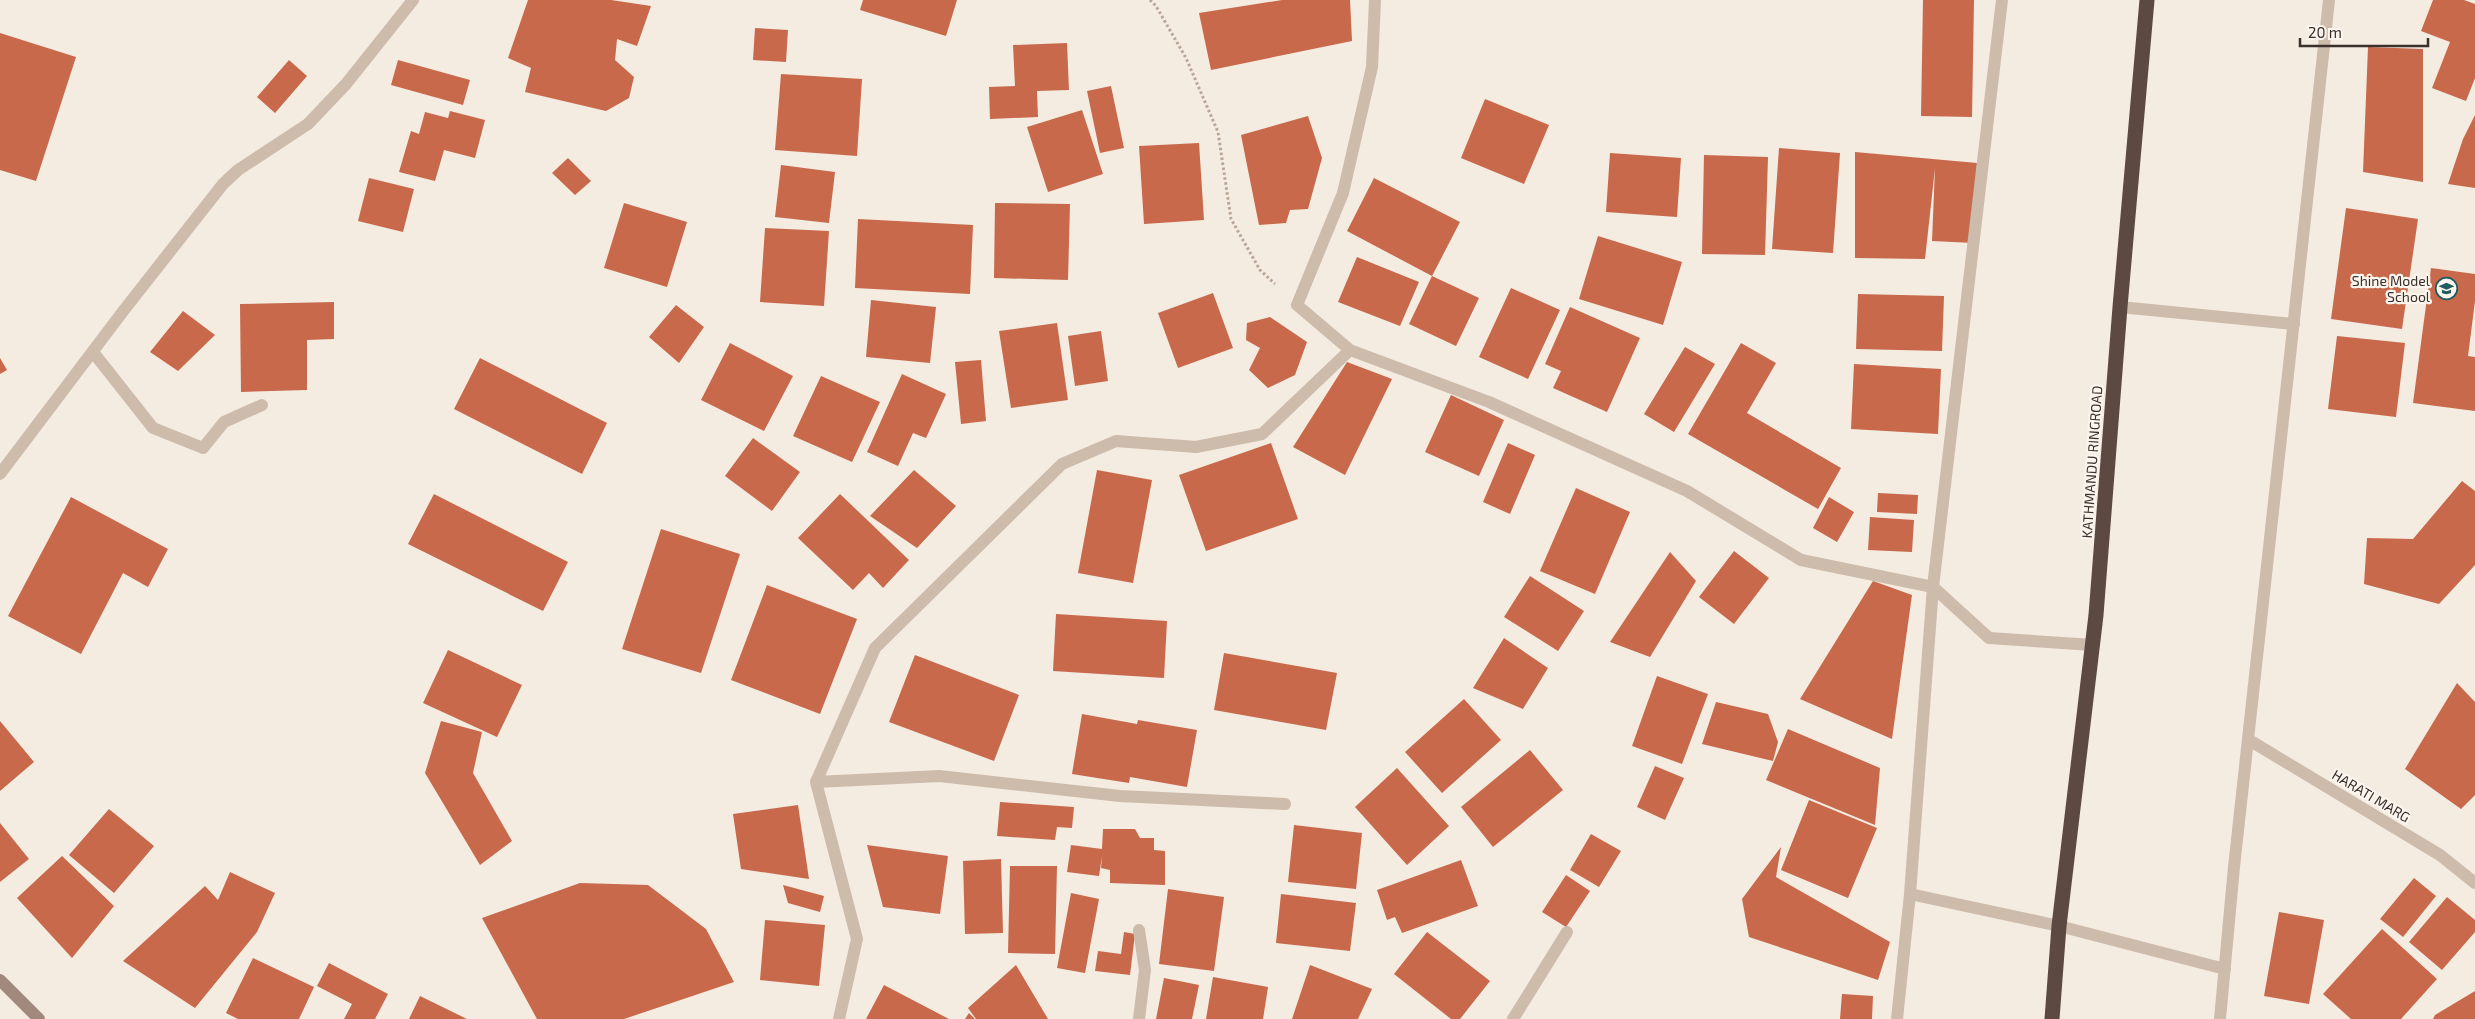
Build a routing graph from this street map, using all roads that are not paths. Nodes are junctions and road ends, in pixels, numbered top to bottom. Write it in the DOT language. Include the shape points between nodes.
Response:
graph roads {
  1 [pos="413,0"];
  2 [pos="1375,0"];
  3 [pos="2002,0"];
  4 [pos="2147,0"];
  5 [pos="2329,0"];
  6 [pos="2120,307"];
  7 [pos="2294,324"];
  8 [pos="1350,350"];
  9 [pos="93,352"];
  10 [pos="262,404"];
  11 [pos="0,474"];
  12 [pos="1933,587"];
  13 [pos="2093,645"];
  14 [pos="2249,740"];
  15 [pos="816,782"];
  16 [pos="1284,804"];
  17 [pos="2475,883"];
  18 [pos="1910,894"];
  19 [pos="2059,926"];
  20 [pos="1139,930"];
  21 [pos="1567,932"];
  22 [pos="2225,969"];
  23 [pos="0,980"];
  24 [pos="39,1019"];
  25 [pos="839,1019"];
  26 [pos="1138,1019"];
  27 [pos="1513,1019"];
  28 [pos="1897,1019"];
  29 [pos="2052,1019"];
  30 [pos="2220,1019"];
  1 -- 9 [label="street" via="346,84 308,124 238,170 223,184"];
  2 -- 8 [label="street" via="1372,67 1344,193 1297,305"];
  3 -- 12 [label="street"];
  4 -- 6 [label="highway, KATHMANDU RINGROAD"];
  5 -- 7 [label="street"];
  6 -- 7 [label="street"];
  6 -- 13 [label="highway, KATHMANDU RINGROAD"];
  7 -- 14 [label="street"];
  8 -- 12 [label="street" via="1489,402 1687,491 1801,560"];
  8 -- 15 [label="street" via="1262,434 1196,447 1116,441 1062,464 875,648"];
  9 -- 10 [label="street" via="153,428 203,448 224,422"];
  9 -- 11 [label="street"];
  12 -- 13 [label="street" via="1989,638"];
  12 -- 18 [label="street"];
  13 -- 19 [label="highway, KATHMANDU RINGROAD"];
  14 -- 17 [label="street, HARATI MARG" via="2440,855"];
  14 -- 22 [label="street"];
  15 -- 16 [label="street" via="939,776 1120,796"];
  15 -- 25 [label="street" via="857,940"];
  18 -- 19 [label="street"];
  18 -- 28 [label="street"];
  19 -- 22 [label="street"];
  19 -- 29 [label="highway, KATHMANDU RINGROAD"];
  20 -- 26 [label="street" via="1145,970"];
  21 -- 27 [label="street"];
  22 -- 30 [label="street"];
  23 -- 24 [label="main road"];
}
